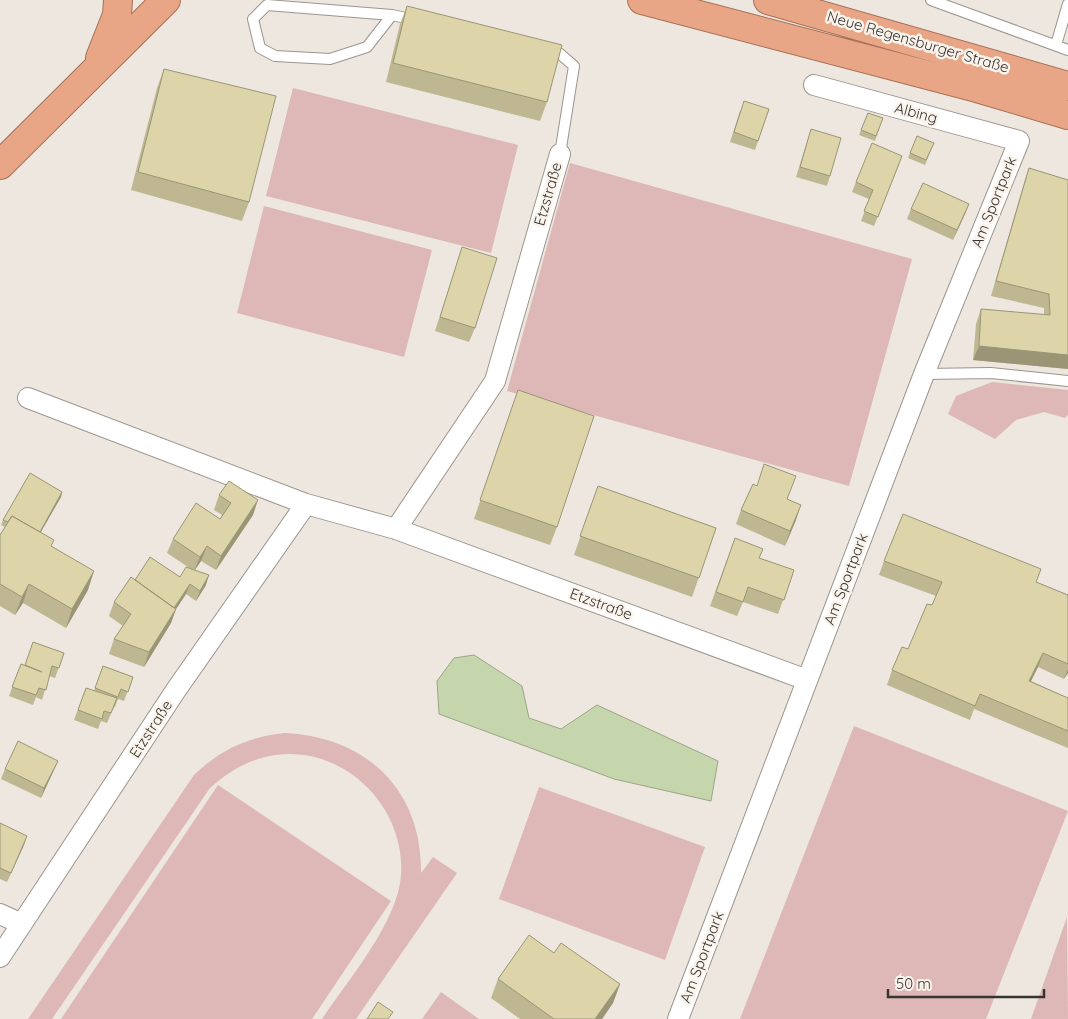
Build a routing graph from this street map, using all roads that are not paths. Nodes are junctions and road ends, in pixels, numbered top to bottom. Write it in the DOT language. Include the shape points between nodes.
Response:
graph roads {
  1 [pos="118,0"];
  2 [pos="166,0"];
  3 [pos="642,0"];
  4 [pos="768,0"];
  5 [pos="846,0"];
  6 [pos="931,0"];
  7 [pos="1068,4"];
  8 [pos="392,15"];
  9 [pos="428,22"];
  10 [pos="923,43"];
  11 [pos="1056,45"];
  12 [pos="535,46"];
  13 [pos="1068,50"];
  14 [pos="95,70"];
  15 [pos="814,85"];
  16 [pos="1068,86"];
  17 [pos="1068,115"];
  18 [pos="1019,141"];
  19 [pos="560,154"];
  20 [pos="0,165"];
  21 [pos="924,374"];
  22 [pos="1068,381"];
  23 [pos="28,398"];
  24 [pos="306,504"];
  25 [pos="396,529"];
  26 [pos="807,680"];
  27 [pos="0,914"];
  28 [pos="22,924"];
  29 [pos="0,957"];
  30 [pos="678,1019"];
  1 -- 14 [label="highway" via="117,15"];
  2 -- 14 [label="highway"];
  3 -- 17 [label="highway"];
  4 -- 10 [label="highway, Neue Regensburger Straße"];
  5 -- 10 [label="highway"];
  6 -- 11 [label="lane"];
  7 -- 11 [label="lane"];
  8 -- 8 [label="lane" via="267,4 253,18 260,48 275,56 330,59 367,47"];
  8 -- 9 [label="lane"];
  10 -- 16 [label="highway, Neue Regensburger Straße"];
  11 -- 13 [label="lane"];
  12 -- 19 [label="lane" via="559,52 574,66"];
  14 -- 20 [label="highway"];
  15 -- 18 [label="street, Albing"];
  18 -- 21 [label="street, Am Sportpark"];
  19 -- 25 [label="street, Etzstraße" via="495,382"];
  21 -- 22 [label="lane" via="991,373"];
  21 -- 26 [label="street, Am Sportpark"];
  23 -- 24 [label="street, Etzstraße"];
  24 -- 25 [label="street, Etzstraße"];
  24 -- 28 [label="street, Etzstraße" via="176,690"];
  25 -- 26 [label="street, Etzstraße"];
  26 -- 30 [label="street, Am Sportpark"];
  27 -- 28 [label="street"];
  28 -- 29 [label="street, Etzstraße"];
}
